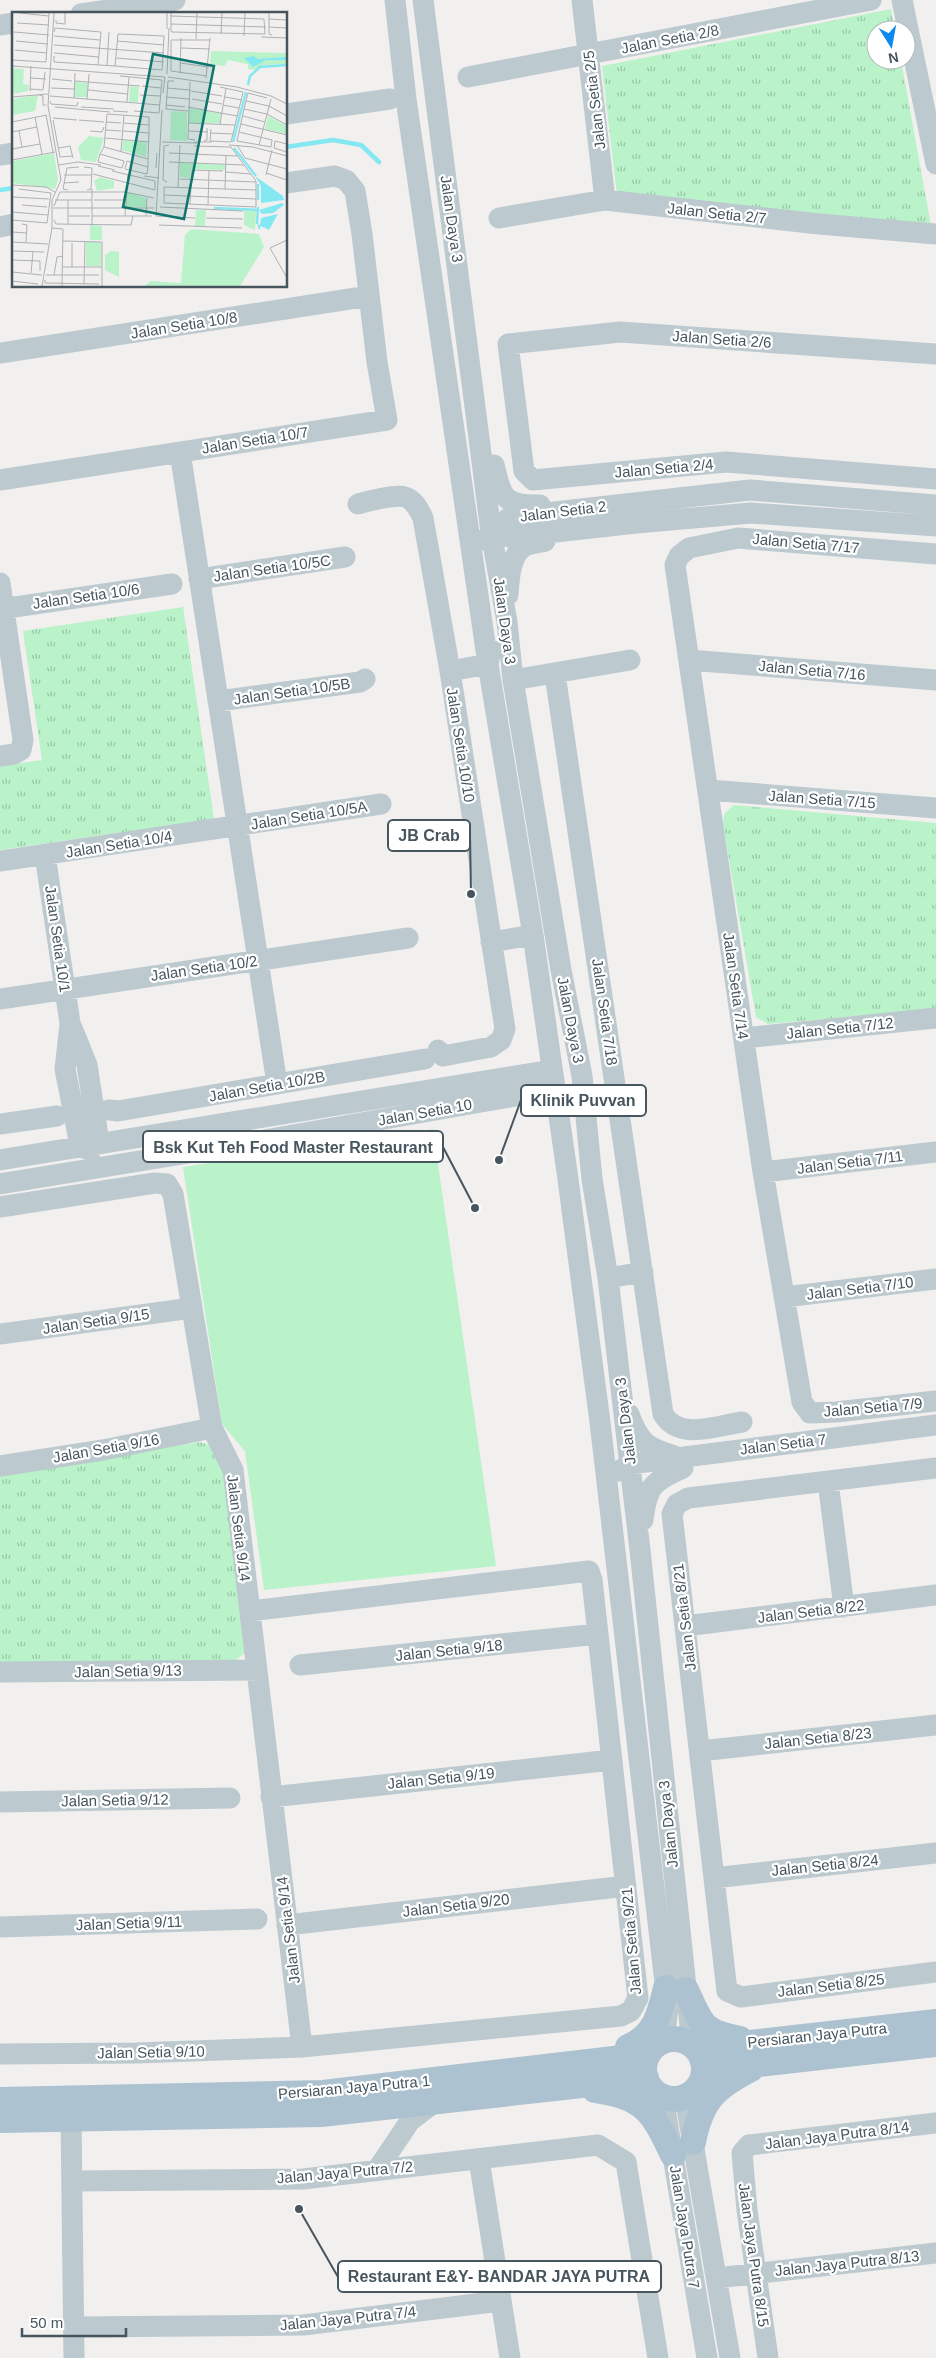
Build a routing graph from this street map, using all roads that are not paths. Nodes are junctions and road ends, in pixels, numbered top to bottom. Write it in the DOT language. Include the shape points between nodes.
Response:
graph roads {
  1 [pos="175,0"];
  2 [pos="396,0"];
  3 [pos="423,0"];
  4 [pos="582,0"];
  5 [pos="871,0"];
  6 [pos="902,0"];
  7 [pos="106,8"];
  8 [pos="89,12"];
  9 [pos="588,54"];
  10 [pos="468,77"];
  11 [pos="390,100"];
  12 [pos="930,111"];
  13 [pos="288,114"];
  14 [pos="936,164"];
  15 [pos="288,183"];
  16 [pos="606,200"];
  17 [pos="499,218"];
  18 [pos="936,234"];
  19 [pos="369,296"];
  20 [pos="508,344"];
  21 [pos="0,353"];
  22 [pos="936,354"];
  23 [pos="472,375"];
  24 [pos="446,378"];
  25 [pos="180,452"];
  26 [pos="936,479"];
  27 [pos="0,480"];
  28 [pos="633,502"];
  29 [pos="358,504"];
  30 [pos="936,505"];
  31 [pos="636,523"];
  32 [pos="936,526"];
  33 [pos="491,532"];
  34 [pos="936,554"];
  35 [pos="679,556"];
  36 [pos="345,557"];
  37 [pos="199,579"];
  38 [pos="0,584"];
  39 [pos="172,584"];
  40 [pos="2,609"];
  41 [pos="507,622"];
  42 [pos="630,660"];
  43 [pos="689,660"];
  44 [pos="488,664"];
  45 [pos="450,671"];
  46 [pos="555,674"];
  47 [pos="365,679"];
  48 [pos="513,680"];
  49 [pos="936,680"];
  50 [pos="218,701"];
  51 [pos="0,756"];
  52 [pos="709,790"];
  53 [pos="381,804"];
  54 [pos="936,808"];
  55 [pos="237,826"];
  56 [pos="45,854"];
  57 [pos="0,861"];
  58 [pos="533,935"];
  59 [pos="408,938"];
  60 [pos="491,942"];
  61 [pos="258,960"];
  62 [pos="561,970"];
  63 [pos="65,989"];
  64 [pos="0,999"];
  65 [pos="542,1008"];
  66 [pos="936,1018"];
  67 [pos="744,1038"];
  68 [pos="432,1054"];
  69 [pos="557,1079"];
  70 [pos="277,1084"];
  71 [pos="490,1090"];
  72 [pos="109,1110"];
  73 [pos="57,1116"];
  74 [pos="0,1124"];
  75 [pos="90,1145"];
  76 [pos="219,1148"];
  77 [pos="936,1152"];
  78 [pos="0,1160"];
  79 [pos="566,1172"];
  80 [pos="763,1172"];
  81 [pos="0,1174"];
  82 [pos="592,1179"];
  83 [pos="0,1184"];
  84 [pos="0,1207"];
  85 [pos="643,1272"];
  86 [pos="608,1278"];
  87 [pos="936,1279"];
  88 [pos="784,1297"];
  89 [pos="192,1308"];
  90 [pos="0,1334"];
  91 [pos="621,1394"];
  92 [pos="936,1401"];
  93 [pos="810,1413"];
  94 [pos="600,1422"];
  95 [pos="742,1422"];
  96 [pos="936,1425"];
  97 [pos="212,1428"];
  98 [pos="936,1439"];
  99 [pos="682,1463"];
  100 [pos="0,1466"];
  101 [pos="936,1468"];
  102 [pos="626,1470"];
  103 [pos="828,1482"];
  104 [pos="611,1529"];
  105 [pos="640,1550"];
  106 [pos="936,1595"];
  107 [pos="844,1607"];
  108 [pos="250,1611"];
  109 [pos="685,1626"];
  110 [pos="598,1634"];
  111 [pos="300,1665"];
  112 [pos="256,1670"];
  113 [pos="0,1672"];
  114 [pos="936,1725"];
  115 [pos="700,1751"];
  116 [pos="612,1760"];
  117 [pos="271,1797"];
  118 [pos="230,1798"];
  119 [pos="0,1802"];
  120 [pos="936,1853"];
  121 [pos="714,1878"];
  122 [pos="626,1886"];
  123 [pos="257,1919"];
  124 [pos="287,1924"];
  125 [pos="0,1927"];
  126 [pos="936,1972"];
  127 [pos="676,1989"];
  128 [pos="727,1990"];
  129 [pos="936,2022"];
  130 [pos="936,2044"];
  131 [pos="302,2047"];
  132 [pos="759,2053"];
  133 [pos="0,2054"];
  134 [pos="698,2054"];
  135 [pos="587,2062"];
  136 [pos="661,2073"];
  137 [pos="568,2087"];
  138 [pos="0,2100"];
  139 [pos="435,2102"];
  140 [pos="72,2118"];
  141 [pos="0,2120"];
  142 [pos="936,2123"];
  143 [pos="683,2148"];
  144 [pos="742,2153"];
  145 [pos="479,2158"];
  146 [pos="377,2170"];
  147 [pos="72,2180"];
  148 [pos="936,2253"];
  149 [pos="758,2273"];
  150 [pos="717,2278"];
  151 [pos="501,2301"];
  152 [pos="74,2327"];
  153 [pos="74,2358"];
  154 [pos="510,2358"];
  155 [pos="658,2358"];
  156 [pos="707,2358"];
  157 [pos="730,2358"];
  158 [pos="768,2358"];
  1 -- 7 [label="street"];
  2 -- 24 [label="street, Jalan Daya 3" via="406,99"];
  3 -- 23 [label="street, Jalan Daya 3"];
  4 -- 9 [label="street, Jalan Setia 2/5"];
  5 -- 9 [label="street, Jalan Setia 2/8"];
  6 -- 12 [label="street"];
  7 -- 8 [label="street"];
  9 -- 10 [label="street, Jalan Setia 2/8"];
  9 -- 16 [label="street, Jalan Setia 2/5"];
  11 -- 13 [label="street"];
  12 -- 14 [label="street"];
  15 -- 19 [label="street" via="335,176 346,180 355,191"];
  16 -- 17 [label="street, Jalan Setia 2/7"];
  16 -- 18 [label="street, Jalan Setia 2/7"];
  19 -- 21 [label="street, Jalan Setia 10/8"];
  19 -- 25 [label="street, Jalan Setia 10/7" via="387,420"];
  20 -- 22 [label="street, Jalan Setia 2/6" via="620,332"];
  20 -- 26 [label="street, Jalan Setia 2/4" via="524,471 533,480 726,462"];
  23 -- 28 [label="street" via="500,492 508,500 521,506"];
  23 -- 33 [label="street, Jalan Daya 3"];
  24 -- 33 [label="street" via="456,404 474,505"];
  24 -- 44 [label="street, Jalan Daya 3"];
  25 -- 27 [label="street, Jalan Setia 10/7"];
  25 -- 37 [label="street"];
  28 -- 30 [label="street, Jalan Setia 2" via="750,490"];
  28 -- 33 [label="street, Jalan Setia 2" via="510,517"];
  29 -- 45 [label="street, Jalan Setia 10/10" via="405,497 415,503 423,518"];
  31 -- 32 [label="street, Jalan Setia 2" via="751,513"];
  31 -- 33 [label="street, Jalan Setia 2" via="510,537"];
  31 -- 41 [label="street" via="525,546 515,557 509,580"];
  33 -- 41 [label="street, Jalan Daya 3"];
  33 -- 44 [label="street" via="480,548 479,564 491,650"];
  34 -- 35 [label="street, Jalan Setia 7/17" via="738,538 690,548"];
  35 -- 43 [label="street, Jalan Setia 7/14" via="675,565"];
  36 -- 37 [label="street, Jalan Setia 10/5C"];
  37 -- 50 [label="street"];
  38 -- 40 [label="street"];
  39 -- 40 [label="street, Jalan Setia 10/6"];
  40 -- 51 [label="street" via="23,740 21,750"];
  41 -- 48 [label="street, Jalan Daya 3"];
  42 -- 46 [label="street"];
  43 -- 49 [label="street, Jalan Setia 7/16"];
  43 -- 52 [label="street, Jalan Setia 7/14"];
  44 -- 45 [label="street"];
  44 -- 58 [label="street, Jalan Daya 3"];
  45 -- 60 [label="street, Jalan Setia 10/10"];
  46 -- 48 [label="street"];
  46 -- 85 [label="street, Jalan Setia 7/18"];
  47 -- 50 [label="street, Jalan Setia 10/5B"];
  48 -- 62 [label="street, Jalan Daya 3"];
  50 -- 55 [label="street"];
  52 -- 54 [label="street, Jalan Setia 7/15"];
  52 -- 67 [label="street, Jalan Setia 7/14"];
  53 -- 55 [label="street, Jalan Setia 10/5A"];
  55 -- 56 [label="street, Jalan Setia 10/4"];
  55 -- 61 [label="street"];
  56 -- 57 [label="street, Jalan Setia 10/4"];
  56 -- 63 [label="street, Jalan Setia 10/1"];
  58 -- 60 [label="street"];
  58 -- 65 [label="street, Jalan Daya 3"];
  59 -- 61 [label="street, Jalan Setia 10/2"];
  60 -- 68 [label="street, Jalan Setia 10/10" via="505,1029 501,1040 491,1047 443,1056"];
  61 -- 63 [label="street, Jalan Setia 10/2"];
  61 -- 70 [label="street"];
  62 -- 69 [label="street" via="560,995 568,1068"];
  62 -- 82 [label="street, Jalan Daya 3" via="582,1076"];
  63 -- 64 [label="street, Jalan Setia 10/2"];
  63 -- 75 [label="street, Jalan Setia 10/1" via="70,1023 65,1069"];
  65 -- 69 [label="street, Jalan Daya 3"];
  65 -- 71 [label="street" via="541,1047 529,1064"];
  66 -- 67 [label="street, Jalan Setia 7/12"];
  67 -- 80 [label="street, Jalan Setia 7/14"];
  68 -- 70 [label="street, Jalan Setia 10/2B"];
  69 -- 71 [label="street, Jalan Setia 10"];
  69 -- 79 [label="street, Jalan Daya 3"];
  69 -- 82 [label="street" via="573,1096"];
  70 -- 72 [label="street, Jalan Setia 10/2B"];
  71 -- 75 [label="street, Jalan Setia 10"];
  71 -- 76 [label="street, Jalan Setia 10"];
  71 -- 79 [label="street" via="547,1113 554,1125"];
  73 -- 74 [label="street"];
  75 -- 76 [label="street" via="109,1154 191,1143"];
  75 -- 78 [label="street, Jalan Setia 10"];
  75 -- 81 [label="street" via="74,1158"];
  76 -- 83 [label="street, Jalan Setia 10"];
  77 -- 80 [label="street, Jalan Setia 7/11"];
  79 -- 94 [label="street, Jalan Daya 3"];
  80 -- 88 [label="street, Jalan Setia 7/14"];
  82 -- 86 [label="street, Jalan Daya 3"];
  84 -- 89 [label="street, Jalan Setia 9/14" via="155,1182 167,1184 173,1194"];
  85 -- 86 [label="street"];
  85 -- 95 [label="street, Jalan Setia 7/18" via="663,1414 667,1422 673,1427 688,1430"];
  86 -- 91 [label="street, Jalan Daya 3"];
  87 -- 88 [label="street, Jalan Setia 7/10"];
  88 -- 93 [label="street, Jalan Setia 7/14" via="802,1402"];
  89 -- 90 [label="street, Jalan Setia 9/15"];
  89 -- 97 [label="street, Jalan Setia 9/14"];
  91 -- 99 [label="street" via="637,1435 644,1443"];
  91 -- 102 [label="street, Jalan Daya 3"];
  92 -- 93 [label="street, Jalan Setia 7/9"];
  94 -- 102 [label="street" via="607,1435 611,1462"];
  94 -- 104 [label="street, Jalan Daya 3"];
  96 -- 99 [label="street, Jalan Setia 7"];
  97 -- 100 [label="street, Jalan Setia 9/16"];
  97 -- 108 [label="street, Jalan Setia 9/14" via="233,1470"];
  98 -- 99 [label="street, Jalan Setia 7"];
  99 -- 102 [label="street, Jalan Setia 7"];
  99 -- 105 [label="street" via="649,1489"];
  101 -- 103 [label="street, Jalan Setia 8/21"];
  102 -- 104 [label="street" via="614,1480 615,1512"];
  102 -- 105 [label="street, Jalan Daya 3"];
  103 -- 107 [label="street"];
  103 -- 109 [label="street, Jalan Setia 8/21" via="688,1498 678,1504 672,1514"];
  104 -- 127 [label="street, Jalan Daya 3"];
  105 -- 127 [label="street, Jalan Daya 3"];
  106 -- 107 [label="street, Jalan Setia 8/22"];
  107 -- 109 [label="street, Jalan Setia 8/22"];
  108 -- 110 [label="street, Jalan Setia 9/21" via="589,1571"];
  108 -- 112 [label="street, Jalan Setia 9/14"];
  109 -- 115 [label="street, Jalan Setia 8/21"];
  110 -- 111 [label="street, Jalan Setia 9/18"];
  110 -- 116 [label="street, Jalan Setia 9/21"];
  112 -- 113 [label="street, Jalan Setia 9/13"];
  112 -- 117 [label="street, Jalan Setia 9/14"];
  114 -- 115 [label="street, Jalan Setia 8/23"];
  115 -- 121 [label="street, Jalan Setia 8/21"];
  116 -- 117 [label="street, Jalan Setia 9/19"];
  116 -- 122 [label="street, Jalan Setia 9/21"];
  117 -- 124 [label="street, Jalan Setia 9/14"];
  118 -- 119 [label="street, Jalan Setia 9/12"];
  120 -- 121 [label="street, Jalan Setia 8/24"];
  121 -- 128 [label="street, Jalan Setia 8/21"];
  122 -- 124 [label="street, Jalan Setia 9/20"];
  122 -- 131 [label="street, Jalan Setia 9/21" via="638,1998 631,2011 622,2016"];
  123 -- 125 [label="street, Jalan Setia 9/11"];
  124 -- 131 [label="street, Jalan Setia 9/14"];
  126 -- 128 [label="street, Jalan Setia 8/25" via="741,1997"];
  127 -- 132 [label="main road" via="711,2032"];
  127 -- 134 [label="street, Jalan Daya 3"];
  127 -- 135 [label="main road" via="646,2036 632,2045"];
  127 -- 136 [label="street, Jalan Daya 3" via="668,2018"];
  129 -- 132 [label="main road, Persiaran Jaya Putra"];
  130 -- 132 [label="main road, Persiaran Jaya Putra"];
  131 -- 133 [label="street, Jalan Setia 9/10"];
  132 -- 134 [label="main road, Persiaran Jaya Putra"];
  132 -- 143 [label="main road" via="710,2098"];
  134 -- 136 [label="main road, Persiaran Jaya Putra 1" via="678,2039"];
  134 -- 136 [label="main road" via="697,2089"];
  135 -- 136 [label="main road, Persiaran Jaya Putra 1"];
  135 -- 138 [label="main road, Persiaran Jaya Putra 1" via="322,2093"];
  136 -- 137 [label="main road, Persiaran Jaya Putra 1"];
  136 -- 143 [label="street, Jalan Jaya Putra 7"];
  137 -- 139 [label="main road, Persiaran Jaya Putra 1"];
  137 -- 143 [label="main road" via="620,2094 640,2104"];
  139 -- 140 [label="main road, Persiaran Jaya Putra 1" via="321,2114"];
  139 -- 146 [label="street" via="410,2121"];
  140 -- 141 [label="main road, Persiaran Jaya Putra 1"];
  140 -- 147 [label="street"];
  142 -- 144 [label="street, Jalan Jaya Putra 8/14" via="749,2145"];
  143 -- 150 [label="street, Jalan Jaya Putra 7"];
  143 -- 156 [label="street, Jalan Jaya Putra 7"];
  144 -- 149 [label="street, Jalan Jaya Putra 8/15" via="747,2210"];
  145 -- 146 [label="street, Jalan Jaya Putra 7/2"];
  145 -- 151 [label="street"];
  145 -- 155 [label="street, Jalan Jaya Putra 7/2" via="598,2145 626,2162"];
  146 -- 147 [label="street, Jalan Jaya Putra 7/2" via="304,2179"];
  147 -- 152 [label="street"];
  148 -- 149 [label="street, Jalan Jaya Putra 8/13"];
  149 -- 150 [label="street"];
  149 -- 158 [label="street, Jalan Jaya Putra 8/15"];
  150 -- 157 [label="street, Jalan Jaya Putra 7"];
  151 -- 152 [label="street, Jalan Jaya Putra 7/4" via="304,2325"];
  151 -- 154 [label="street"];
  152 -- 153 [label="street"];
}
